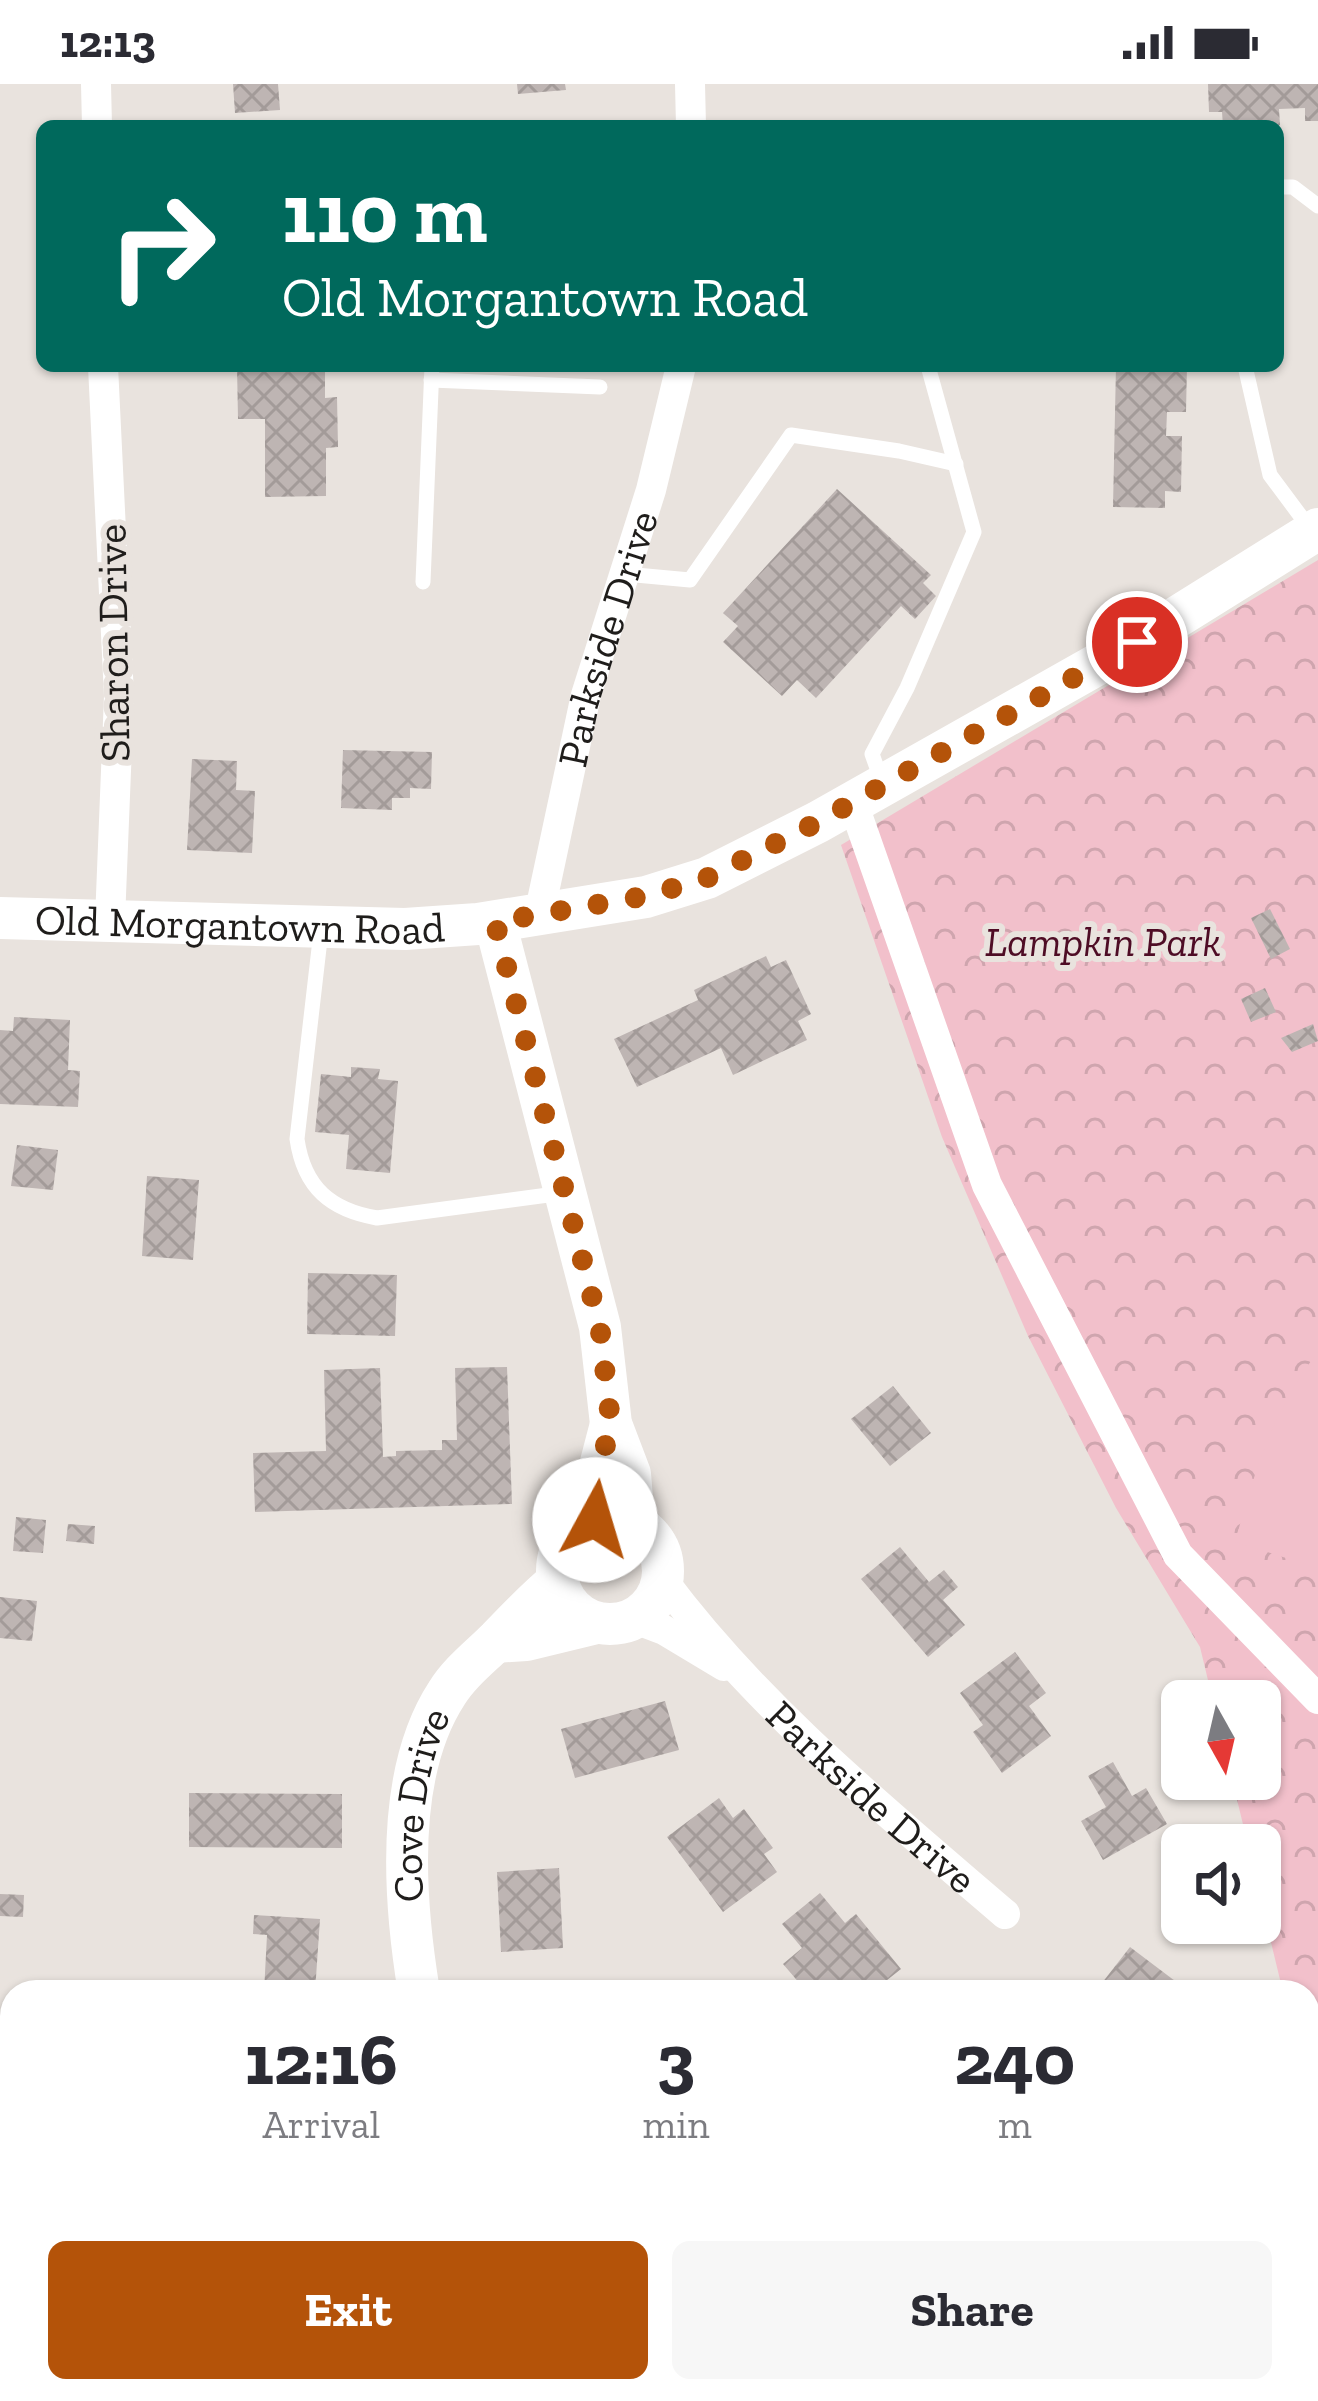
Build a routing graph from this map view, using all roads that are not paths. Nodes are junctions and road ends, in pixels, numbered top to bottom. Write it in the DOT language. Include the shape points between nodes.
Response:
graph roads {
  1 [pos="96,84"];
  2 [pos="690,84"];
  3 [pos="97,120"];
  4 [pos="691,120"];
  5 [pos="1284,187"];
  6 [pos="1318,206"];
  7 [pos="103,372"];
  8 [pos="680,372"];
  9 [pos="930,372"];
  10 [pos="1246,372"];
  11 [pos="432,373"];
  12 [pos="600,387"];
  13 [pos="956,464"];
  14 [pos="1315,531"];
  15 [pos="625,574"];
  16 [pos="424,582"];
  17 [pos="868,794"];
  18 [pos="539,915"];
  19 [pos="0,918"];
  20 [pos="110,920"];
  21 [pos="495,922"];
  22 [pos="321,928"];
  23 [pos="565,1193"];
  24 [pos="614,1522"];
  25 [pos="662,1579"];
  26 [pos="558,1581"];
  27 [pos="615,1621"];
  28 [pos="495,1642"];
  29 [pos="740,1675"];
  30 [pos="1318,1699"];
  31 [pos="1005,1914"];
  32 [pos="417,1980"];
  1 -- 3 [label="street"];
  2 -- 4 [label="street"];
  5 -- 6 [label="lane"];
  7 -- 20 [label="street, Sharon Drive" via="119,696"];
  8 -- 15 [label="street, Parkside Drive"];
  9 -- 13 [label="lane"];
  10 -- 14 [label="lane" via="1270,475"];
  11 -- 12 [label="lane"];
  11 -- 16 [label="lane"];
  13 -- 15 [label="lane" via="791,435 690,580"];
  13 -- 17 [label="lane" via="974,532 872,754"];
  14 -- 17 [label="street, Old Morgantown Road"];
  15 -- 18 [label="street, Parkside Drive" via="586,695"];
  17 -- 18 [label="street, Old Morgantown Road" via="707,878"];
  17 -- 30 [label="street" via="987,1185 1178,1555"];
  18 -- 21 [label="street, Old Morgantown Road"];
  19 -- 20 [label="street, Old Morgantown Road"];
  20 -- 22 [label="street, Old Morgantown Road"];
  21 -- 22 [label="street, Old Morgantown Road"];
  21 -- 23 [label="street"];
  22 -- 23 [label="lane" via="297,1139 310,1184 330,1203 377,1218"];
  23 -- 24 [label="street" via="600,1328 611,1424 599,1470"];
  24 -- 25 [label="street, Parkside Drive" via="650,1535 661,1551"];
  24 -- 26 [label="street" via="578,1528 557,1562"];
  25 -- 27 [label="street" via="650,1607"];
  25 -- 29 [label="street, Parkside Drive"];
  26 -- 27 [label="street, Parkside Drive" via="578,1615"];
  26 -- 28 [label="street, Cove Drive"];
  27 -- 28 [label="street"];
  27 -- 29 [label="street, Parkside Drive" via="664,1630"];
  28 -- 32 [label="street, Cove Drive" via="446,1694 418,1758 407,1884"];
  29 -- 31 [label="street, Parkside Drive"];
}
